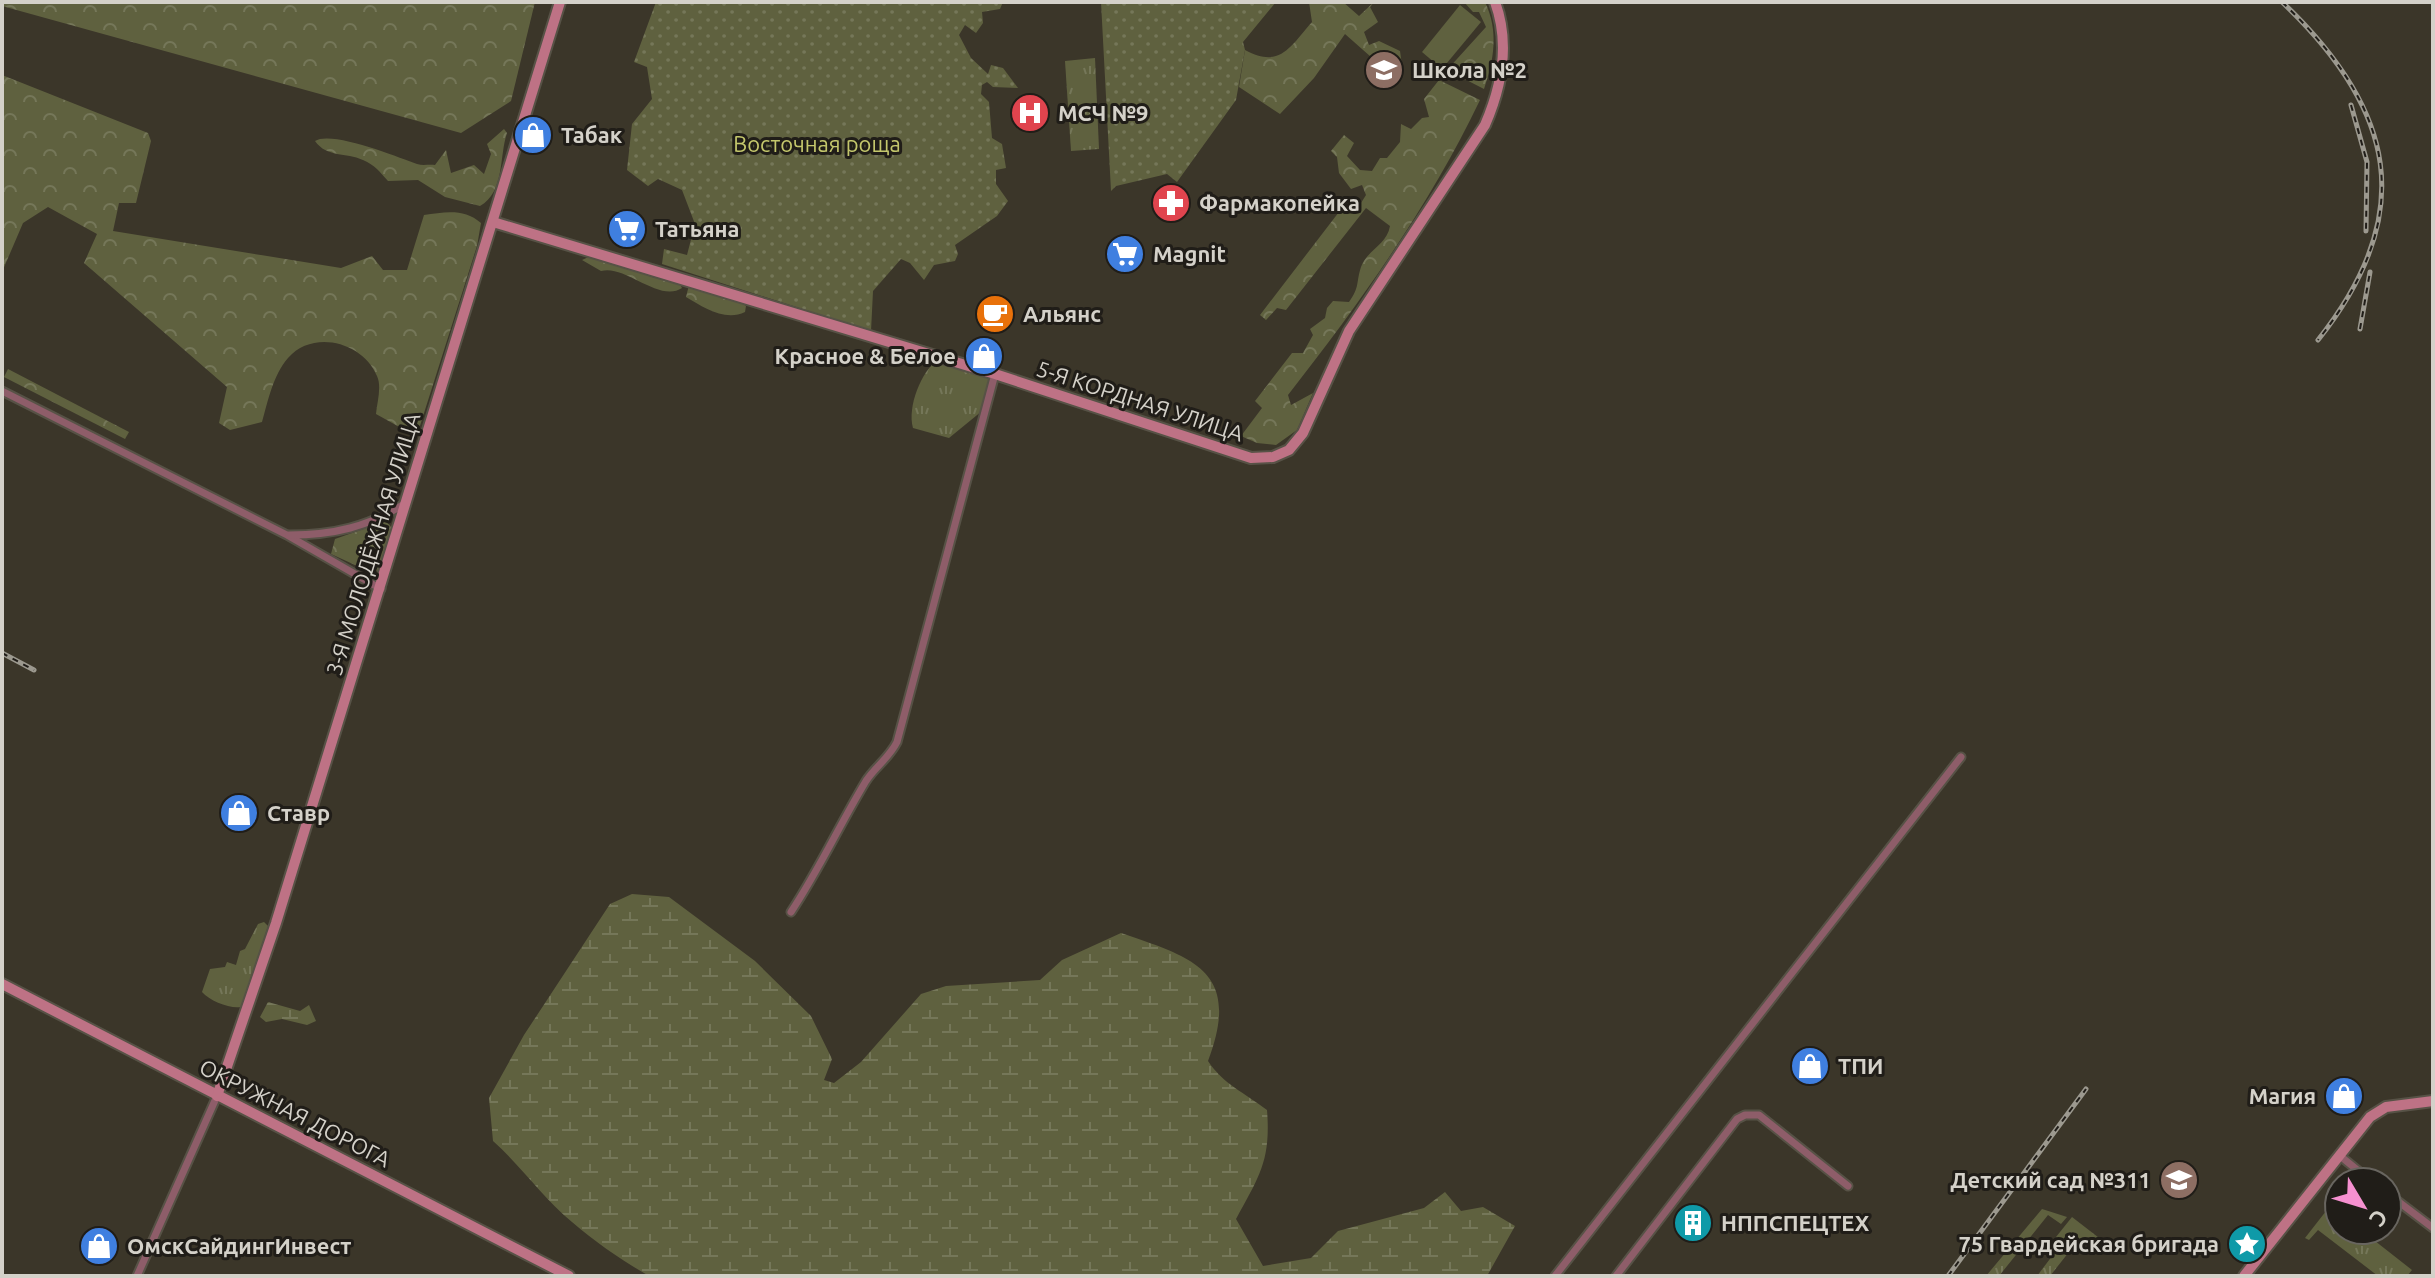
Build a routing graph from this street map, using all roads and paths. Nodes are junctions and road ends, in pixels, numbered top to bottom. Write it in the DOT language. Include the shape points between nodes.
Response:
graph roads {
  1 [pos="560,2"];
  2 [pos="1495,2"];
  3 [pos="493,222"];
  4 [pos="995,374"];
  5 [pos="2,391"];
  6 [pos="408,501"];
  7 [pos="287,535"];
  8 [pos="381,589"];
  9 [pos="1961,757"];
  10 [pos="791,912"];
  11 [pos="2,984"];
  12 [pos="217,1096"];
  13 [pos="2433,1101"];
  14 [pos="2339,1155"];
  15 [pos="2352,1166"];
  16 [pos="1848,1186"];
  17 [pos="2403,1205"];
  18 [pos="2433,1228"];
  19 [pos="137,1276"];
  20 [pos="569,1276"];
  21 [pos="1555,1276"];
  22 [pos="1616,1276"];
  23 [pos="2244,1276"];
  1 -- 3 [label="main road, 3-Я МОЛОДЁЖНАЯ УЛИЦА"];
  2 -- 4 [label="main road, 5-Я КОРДНАЯ УЛИЦА" via="1503,56 1485,125 1356,319 1303,433 1289,450 1251,458"];
  3 -- 4 [label="main road, 5-Я КОРДНАЯ УЛИЦА"];
  3 -- 6 [label="main road, 3-Я МОЛОДЁЖНАЯ УЛИЦА"];
  4 -- 10 [label="street" via="897,742 866,782"];
  5 -- 7 [label="street"];
  6 -- 7 [label="street" via="380,520 348,530"];
  6 -- 8 [label="main road, 3-Я МОЛОДЁЖНАЯ УЛИЦА"];
  7 -- 8 [label="street"];
  8 -- 12 [label="main road, 3-Я МОЛОДЁЖНАЯ УЛИЦА"];
  9 -- 21 [label="street"];
  11 -- 12 [label="main road, ОКРУЖНАЯ ДОРОГА"];
  12 -- 19 [label="street"];
  12 -- 20 [label="main road, ОКРУЖНАЯ ДОРОГА"];
  13 -- 14 [label="main road" via="2386,1107 2370,1117"];
  14 -- 15 [label="street"];
  14 -- 23 [label="main road"];
  16 -- 22 [label="street" via="1759,1115 1745,1115"];
  17 -- 18 [label="street"];
}
